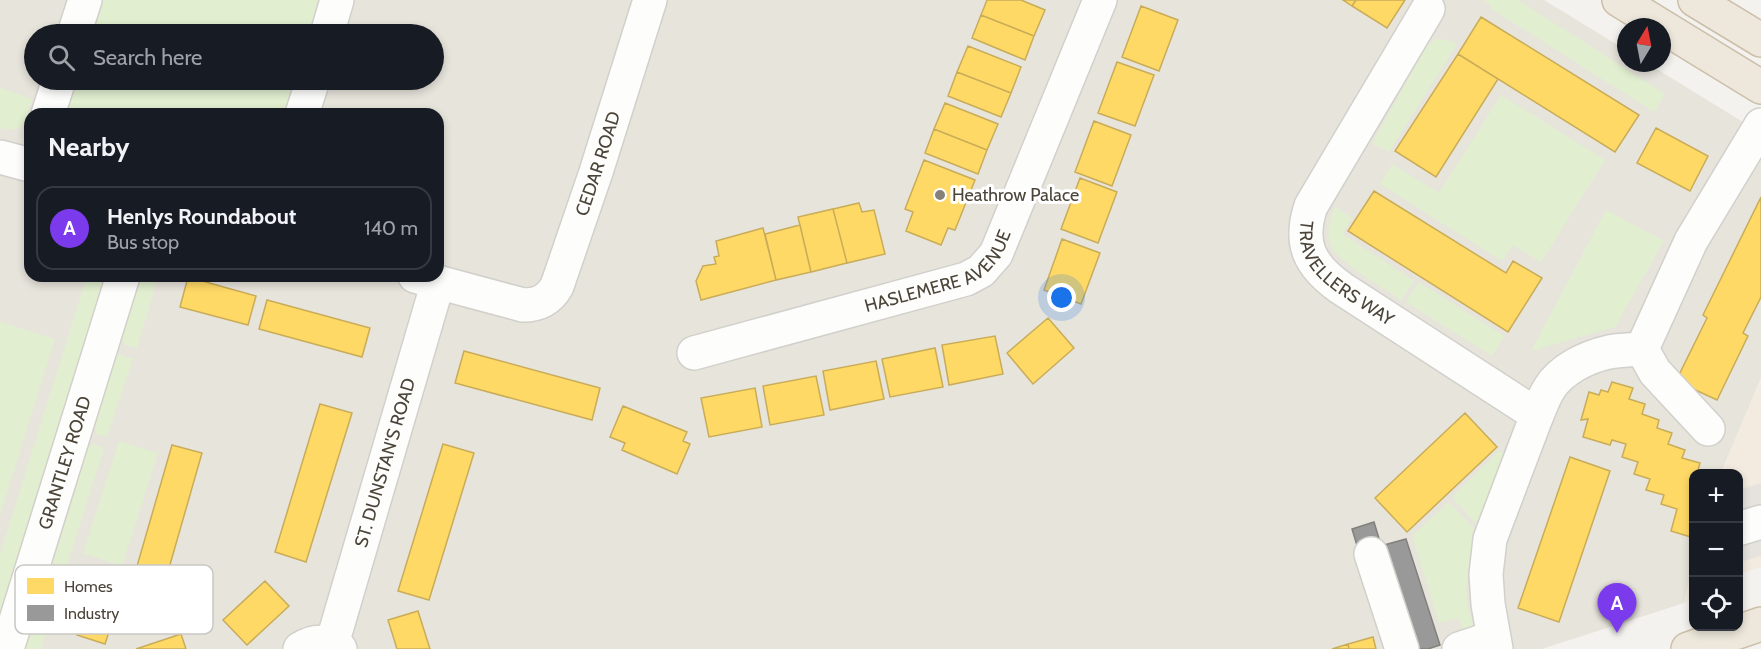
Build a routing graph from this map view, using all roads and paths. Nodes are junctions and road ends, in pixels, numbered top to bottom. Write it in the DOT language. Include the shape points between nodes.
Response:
graph roads {
  1 [pos="85,0"];
  2 [pos="337,0"];
  3 [pos="650,0"];
  4 [pos="1100,0"];
  5 [pos="1619,0"];
  6 [pos="1695,0"];
  7 [pos="1428,9"];
  8 [pos="77,24"];
  9 [pos="330,24"];
  10 [pos="1761,40"];
  11 [pos="1761,87"];
  12 [pos="56,90"];
  13 [pos="310,90"];
  14 [pos="50,108"];
  15 [pos="304,108"];
  16 [pos="1761,125"];
  17 [pos="0,157"];
  18 [pos="24,163"];
  19 [pos="121,282"];
  20 [pos="426,282"];
  21 [pos="438,282"];
  22 [pos="1642,349"];
  23 [pos="694,353"];
  24 [pos="1537,415"];
  25 [pos="1708,429"];
  26 [pos="1761,522"];
  27 [pos="1743,527"];
  28 [pos="1371,554"];
  29 [pos="34,565"];
  30 [pos="1761,624"];
  31 [pos="15,626"];
  32 [pos="1743,628"];
  33 [pos="1726,631"];
  34 [pos="1494,643"];
  35 [pos="336,647"];
  36 [pos="8,649"];
  37 [pos="300,649"];
  38 [pos="1402,649"];
  39 [pos="1459,649"];
  40 [pos="1688,649"];
  1 -- 8 [label="street"];
  2 -- 9 [label="street"];
  3 -- 21 [label="street, CEDAR ROAD" via="553,294 544,301 523,305"];
  4 -- 23 [label="street, HASLEMERE AVENUE" via="996,254 981,271 966,279"];
  5 -- 11 [label="highway"];
  6 -- 10 [label="highway"];
  7 -- 24 [label="street, TRAVELLERS WAY" via="1311,206 1306,220 1307,243 1315,266 1327,278"];
  12 -- 14 [label="street"];
  13 -- 15 [label="street"];
  16 -- 22 [label="street" via="1691,241"];
  17 -- 18 [label="street"];
  19 -- 29 [label="street, GRANTLEY ROAD"];
  20 -- 35 [label="street, ST. DUNSTAN'S ROAD"];
  22 -- 24 [label="street" via="1610,352 1569,369 1550,388"];
  22 -- 25 [label="street" via="1655,372"];
  24 -- 34 [label="street" via="1490,539 1486,574"];
  26 -- 27 [label="street"];
  28 -- 38 [label="street"];
  30 -- 32 [label="highway"];
  31 -- 36 [label="street, GRANTLEY ROAD"];
  33 -- 40 [label="highway"];
  34 -- 39 [label="street"];
  35 -- 37 [label="street, ST. DUNSTAN'S ROAD" via="322,642"];
}
